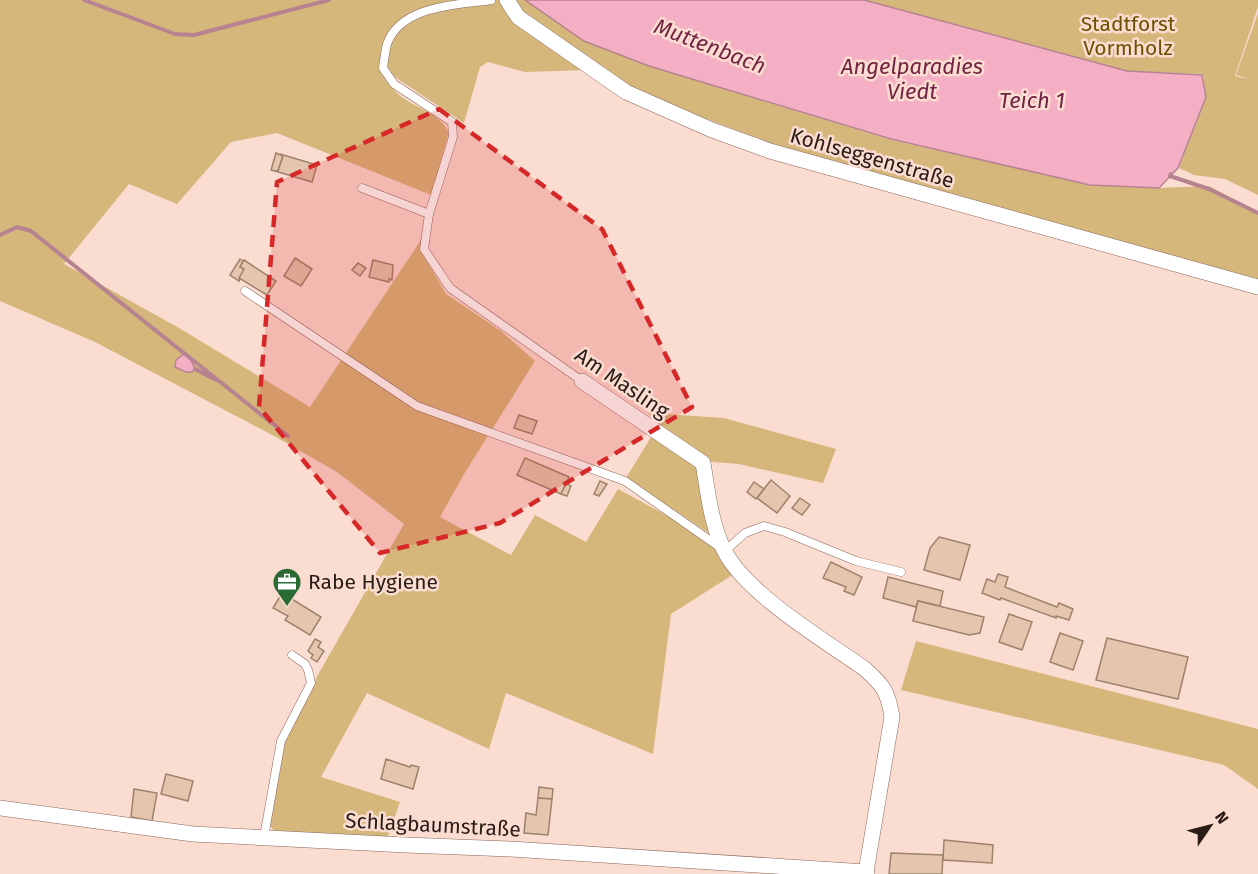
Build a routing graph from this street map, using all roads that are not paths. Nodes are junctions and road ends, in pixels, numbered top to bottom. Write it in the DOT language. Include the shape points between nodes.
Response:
graph roads {
  1 [pos="490,0"];
  2 [pos="507,0"];
  3 [pos="362,188"];
  4 [pos="429,214"];
  5 [pos="1258,287"];
  6 [pos="245,291"];
  7 [pos="582,381"];
  8 [pos="724,551"];
  9 [pos="901,572"];
  10 [pos="292,655"];
  11 [pos="0,808"];
  12 [pos="264,837"];
  13 [pos="867,873"];
  1 -- 4 [label="lane, Am Masling" via="425,10 402,24 388,42 383,68 394,84 452,122 453,136"];
  2 -- 5 [label="street, Kohlseggenstraße" via="518,17 626,92 712,130 770,151"];
  3 -- 4 [label="lane"];
  4 -- 7 [label="lane, Am Masling" via="423,249 450,288"];
  6 -- 8 [label="lane" via="417,406 626,481"];
  7 -- 8 [label="street, Am Masling" via="704,463 713,518"];
  8 -- 9 [label="lane" via="745,533 764,526 856,561"];
  8 -- 13 [label="street, Am Masling" via="738,571 770,601 865,669 889,695 892,717"];
  10 -- 12 [label="lane" via="305,664 311,683 281,741"];
  11 -- 12 [label="street, Schlagbaumstraße" via="193,834"];
  12 -- 13 [label="street, Schlagbaumstraße"];
}
